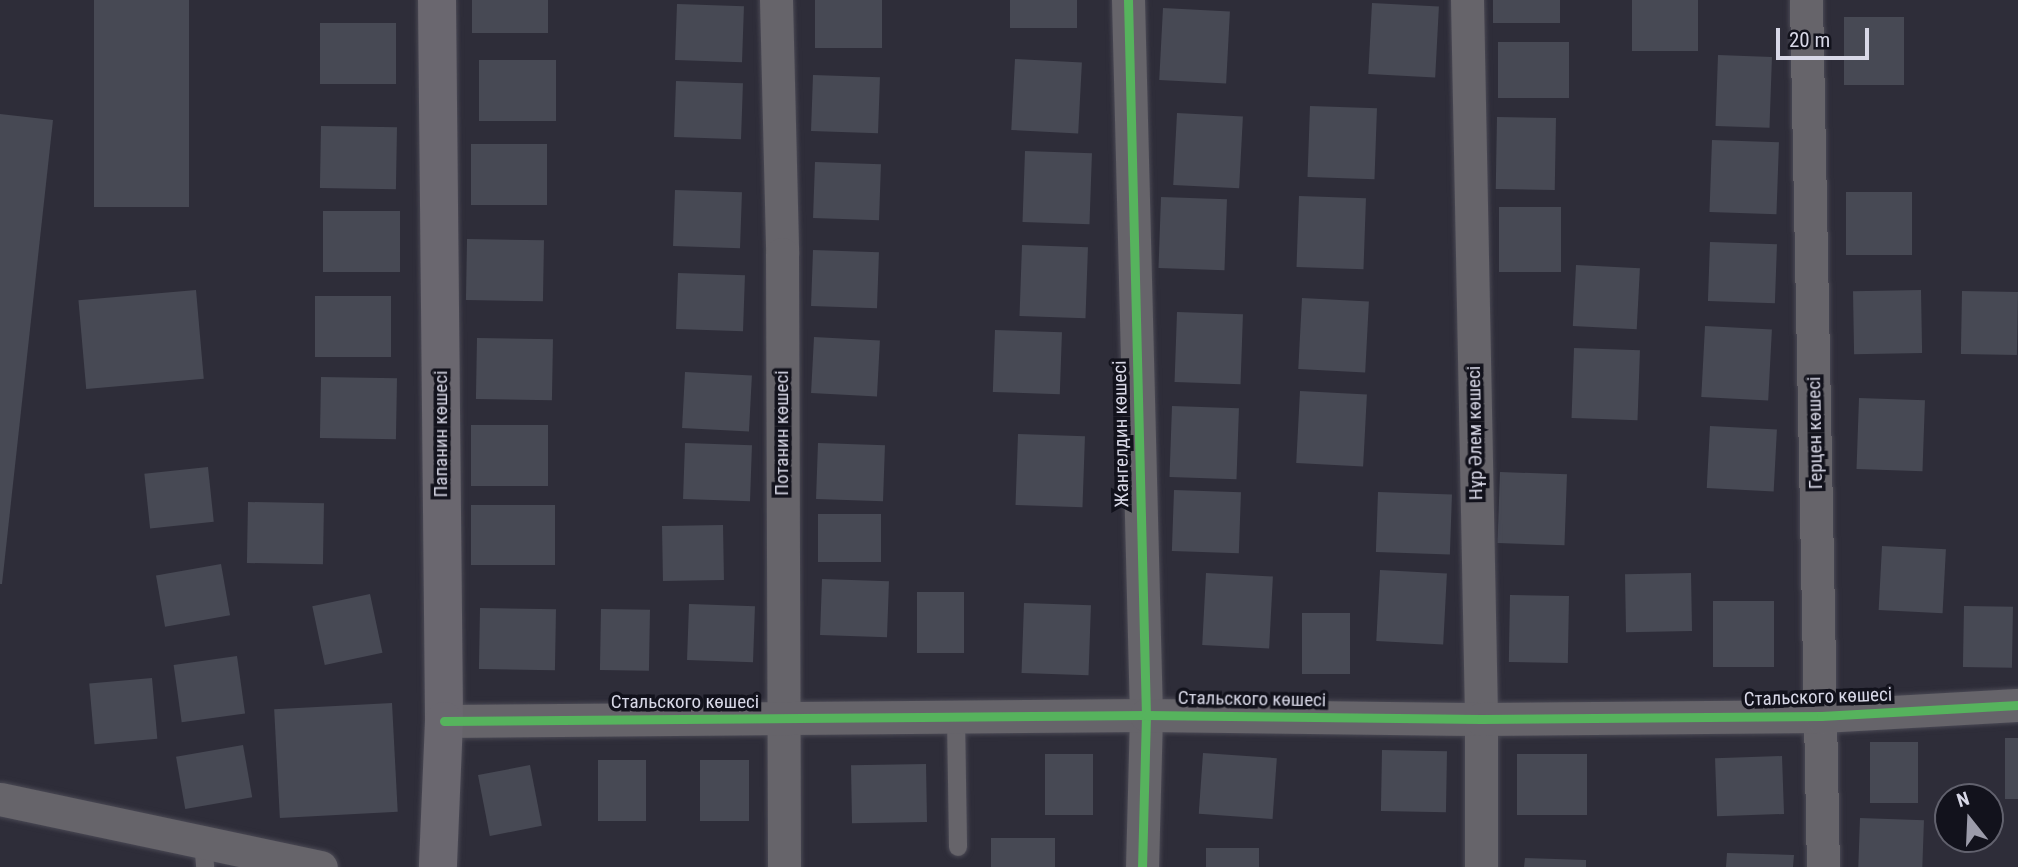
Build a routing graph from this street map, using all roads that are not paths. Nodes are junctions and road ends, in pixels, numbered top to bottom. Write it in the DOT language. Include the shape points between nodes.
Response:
graph roads {
  1 [pos="438,0"];
  2 [pos="776,0"];
  3 [pos="1128,0"];
  4 [pos="1466,0"];
  5 [pos="1806,0"];
  6 [pos="2018,705"];
  7 [pos="1146,715"];
  8 [pos="1821,716"];
  9 [pos="956,717"];
  10 [pos="783,719"];
  11 [pos="1481,719"];
  12 [pos="443,721"];
  13 [pos="0,799"];
  14 [pos="958,846"];
  15 [pos="204,854"];
  16 [pos="320,867"];
  17 [pos="438,867"];
  18 [pos="784,867"];
  19 [pos="1142,867"];
  20 [pos="1481,867"];
  21 [pos="1823,867"];
  1 -- 12 [label="main road, Папанин көшесі"];
  2 -- 10 [label="street, Потанин көшесі" via="782,254"];
  3 -- 7 [label="street, Жангелдин көшесі"];
  4 -- 11 [label="street, Нұр Әлем көшесі"];
  5 -- 8 [label="street, Герцен көшесі"];
  6 -- 8 [label="street, Стальского көшесі"];
  7 -- 9 [label="street, Стальского көшесі"];
  7 -- 11 [label="street, Стальского көшесі"];
  7 -- 19 [label="street, Жангелдин көшесі"];
  8 -- 11 [label="street, Стальского көшесі"];
  8 -- 21 [label="street, Герцен көшесі"];
  9 -- 10 [label="street, Стальского көшесі"];
  9 -- 14 [label="lane"];
  10 -- 12 [label="street, Стальского көшесі"];
  10 -- 18 [label="street, Потанин көшесі"];
  11 -- 20 [label="street, Нұр Әлем көшесі"];
  12 -- 17 [label="main road, Папанин көшесі"];
  13 -- 15 [label="street"];
  15 -- 16 [label="street"];
}
